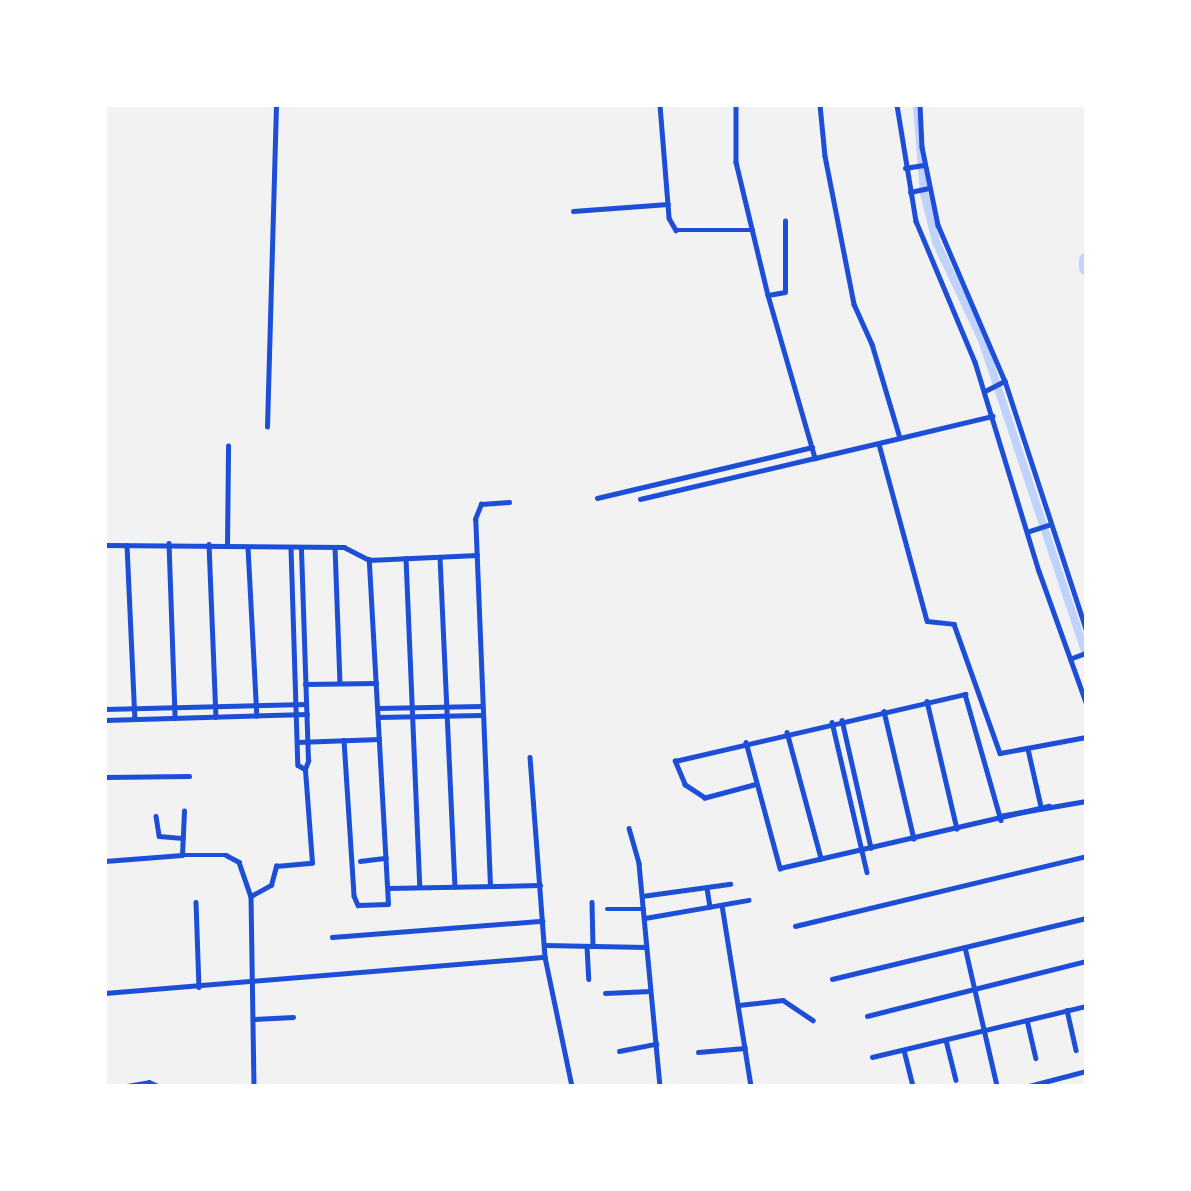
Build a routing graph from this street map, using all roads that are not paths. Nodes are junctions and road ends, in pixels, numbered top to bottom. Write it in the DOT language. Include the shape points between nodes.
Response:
graph roads {
  1 [pos="276,105"];
  2 [pos="660,105"];
  3 [pos="736,105"];
  4 [pos="820,105"];
  5 [pos="897,105"];
  6 [pos="920,105"];
  7 [pos="924,165"];
  8 [pos="906,168"];
  9 [pos="928,189"];
  10 [pos="913,191"];
  11 [pos="668,204"];
  12 [pos="573,211"];
  13 [pos="785,221"];
  14 [pos="750,230"];
  15 [pos="768,295"];
  16 [pos="1004,383"];
  17 [pos="988,389"];
  18 [pos="992,416"];
  19 [pos="267,427"];
  20 [pos="901,438"];
  21 [pos="879,444"];
  22 [pos="228,446"];
  23 [pos="812,447"];
  24 [pos="815,458"];
  25 [pos="597,498"];
  26 [pos="640,499"];
  27 [pos="509,502"];
  28 [pos="1048,526"];
  29 [pos="1027,532"];
  30 [pos="169,543"];
  31 [pos="209,544"];
  32 [pos="105,545"];
  33 [pos="127,545"];
  34 [pos="227,545"];
  35 [pos="248,547"];
  36 [pos="335,547"];
  37 [pos="291,548"];
  38 [pos="301,548"];
  39 [pos="477,555"];
  40 [pos="440,557"];
  41 [pos="406,558"];
  42 [pos="369,560"];
  43 [pos="1086,629"];
  44 [pos="1086,653"];
  45 [pos="1072,658"];
  46 [pos="340,682"];
  47 [pos="376,683"];
  48 [pos="306,684"];
  49 [pos="927,701"];
  50 [pos="1086,702"];
  51 [pos="306,704"];
  52 [pos="296,705"];
  53 [pos="216,706"];
  54 [pos="256,706"];
  55 [pos="447,706"];
  56 [pos="481,706"];
  57 [pos="412,707"];
  58 [pos="134,708"];
  59 [pos="175,708"];
  60 [pos="378,708"];
  61 [pos="105,709"];
  62 [pos="884,711"];
  63 [pos="297,715"];
  64 [pos="306,715"];
  65 [pos="482,715"];
  66 [pos="257,716"];
  67 [pos="447,716"];
  68 [pos="216,717"];
  69 [pos="412,717"];
  70 [pos="175,718"];
  71 [pos="378,718"];
  72 [pos="105,719"];
  73 [pos="135,719"];
  74 [pos="842,720"];
  75 [pos="832,722"];
  76 [pos="788,732"];
  77 [pos="1086,737"];
  78 [pos="379,739"];
  79 [pos="344,740"];
  80 [pos="307,741"];
  81 [pos="297,742"];
  82 [pos="746,742"];
  83 [pos="1028,749"];
  84 [pos="530,757"];
  85 [pos="304,769"];
  86 [pos="189,776"];
  87 [pos="105,777"];
  88 [pos="754,785"];
  89 [pos="1086,801"];
  90 [pos="1042,808"];
  91 [pos="184,811"];
  92 [pos="156,816"];
  93 [pos="999,818"];
  94 [pos="629,828"];
  95 [pos="957,829"];
  96 [pos="183,838"];
  97 [pos="914,839"];
  98 [pos="871,848"];
  99 [pos="863,850"];
  100 [pos="182,855"];
  101 [pos="1086,856"];
  102 [pos="386,858"];
  103 [pos="821,858"];
  104 [pos="105,861"];
  105 [pos="360,861"];
  106 [pos="867,872"];
  107 [pos="730,884"];
  108 [pos="540,885"];
  109 [pos="420,886"];
  110 [pos="490,886"];
  111 [pos="455,887"];
  112 [pos="388,888"];
  113 [pos="707,888"];
  114 [pos="251,896"];
  115 [pos="642,896"];
  116 [pos="748,900"];
  117 [pos="196,902"];
  118 [pos="592,902"];
  119 [pos="722,905"];
  120 [pos="710,907"];
  121 [pos="607,909"];
  122 [pos="644,909"];
  123 [pos="645,918"];
  124 [pos="1086,918"];
  125 [pos="542,920"];
  126 [pos="794,926"];
  127 [pos="332,937"];
  128 [pos="544,945"];
  129 [pos="590,946"];
  130 [pos="646,947"];
  131 [pos="965,947"];
  132 [pos="545,957"];
  133 [pos="1086,961"];
  134 [pos="589,979"];
  135 [pos="832,979"];
  136 [pos="254,984"];
  137 [pos="199,987"];
  138 [pos="975,989"];
  139 [pos="650,991"];
  140 [pos="105,993"];
  141 [pos="605,993"];
  142 [pos="739,1005"];
  143 [pos="1086,1006"];
  144 [pos="1068,1010"];
  145 [pos="867,1016"];
  146 [pos="293,1017"];
  147 [pos="254,1019"];
  148 [pos="813,1020"];
  149 [pos="1027,1020"];
  150 [pos="986,1030"];
  151 [pos="946,1040"];
  152 [pos="656,1044"];
  153 [pos="745,1048"];
  154 [pos="904,1050"];
  155 [pos="1076,1050"];
  156 [pos="619,1051"];
  157 [pos="698,1052"];
  158 [pos="872,1057"];
  159 [pos="1036,1058"];
  160 [pos="1086,1071"];
  161 [pos="956,1080"];
  162 [pos="127,1086"];
  163 [pos="158,1086"];
  164 [pos="254,1086"];
  165 [pos="570,1086"];
  166 [pos="660,1086"];
  167 [pos="751,1086"];
  168 [pos="913,1086"];
  169 [pos="997,1086"];
  170 [pos="1029,1086"];
  1 -- 19 [label="street"];
  2 -- 11 [label="street"];
  3 -- 14 [label="street" via="736,162"];
  4 -- 20 [label="street" via="825,156 854,304 872,344"];
  5 -- 8 [label="street"];
  6 -- 7 [label="street"];
  7 -- 8 [label="street"];
  7 -- 9 [label="street"];
  8 -- 10 [label="street"];
  9 -- 10 [label="street"];
  9 -- 16 [label="street" via="944,241"];
  10 -- 17 [label="street" via="922,238"];
  11 -- 12 [label="street"];
  11 -- 14 [label="street" via="670,222 679,233"];
  13 -- 15 [label="street" via="785,292"];
  14 -- 15 [label="street"];
  15 -- 23 [label="street"];
  16 -- 17 [label="street"];
  16 -- 28 [label="street"];
  17 -- 18 [label="street"];
  18 -- 20 [label="street"];
  18 -- 29 [label="street"];
  20 -- 21 [label="street"];
  21 -- 24 [label="street"];
  21 -- 83 [label="street" via="928,622 954,624 1000,752"];
  22 -- 34 [label="street"];
  23 -- 24 [label="street"];
  23 -- 25 [label="street"];
  24 -- 26 [label="street"];
  27 -- 39 [label="street" via="478,506"];
  28 -- 29 [label="street"];
  28 -- 43 [label="street"];
  29 -- 45 [label="street"];
  30 -- 31 [label="street"];
  30 -- 33 [label="street"];
  30 -- 59 [label="street"];
  31 -- 34 [label="street"];
  31 -- 53 [label="street"];
  32 -- 33 [label="street"];
  33 -- 58 [label="street"];
  34 -- 35 [label="street"];
  35 -- 37 [label="street"];
  35 -- 54 [label="street"];
  36 -- 38 [label="street"];
  36 -- 42 [label="street" via="353,548"];
  36 -- 46 [label="street"];
  37 -- 38 [label="street"];
  37 -- 52 [label="street"];
  38 -- 48 [label="street"];
  39 -- 40 [label="street"];
  39 -- 56 [label="street"];
  40 -- 41 [label="street"];
  40 -- 55 [label="street"];
  41 -- 42 [label="street"];
  41 -- 57 [label="street"];
  42 -- 47 [label="street"];
  44 -- 45 [label="street"];
  45 -- 50 [label="street"];
  46 -- 47 [label="street"];
  46 -- 48 [label="street"];
  47 -- 60 [label="street"];
  48 -- 51 [label="street"];
  49 -- 62 [label="street"];
  49 -- 93 [label="street" via="968,696"];
  49 -- 95 [label="street"];
  51 -- 52 [label="street"];
  51 -- 64 [label="street"];
  52 -- 54 [label="street"];
  52 -- 63 [label="street"];
  53 -- 54 [label="street"];
  53 -- 59 [label="street"];
  53 -- 68 [label="street"];
  54 -- 66 [label="street"];
  55 -- 56 [label="street"];
  55 -- 57 [label="street"];
  55 -- 67 [label="street"];
  56 -- 65 [label="street"];
  57 -- 60 [label="street"];
  57 -- 69 [label="street"];
  58 -- 59 [label="street"];
  58 -- 61 [label="street"];
  58 -- 73 [label="street"];
  59 -- 70 [label="street"];
  60 -- 71 [label="street"];
  62 -- 74 [label="street"];
  62 -- 97 [label="street"];
  63 -- 64 [label="street"];
  63 -- 66 [label="street"];
  63 -- 81 [label="street"];
  64 -- 80 [label="street"];
  65 -- 67 [label="street"];
  65 -- 110 [label="street"];
  66 -- 68 [label="street"];
  67 -- 69 [label="street"];
  67 -- 111 [label="street"];
  68 -- 70 [label="street"];
  69 -- 71 [label="street"];
  69 -- 109 [label="street"];
  70 -- 73 [label="street"];
  71 -- 78 [label="street"];
  72 -- 73 [label="street"];
  74 -- 75 [label="street"];
  74 -- 98 [label="street"];
  75 -- 76 [label="street"];
  75 -- 99 [label="street"];
  76 -- 82 [label="street"];
  76 -- 103 [label="street"];
  77 -- 83 [label="street"];
  78 -- 79 [label="street"];
  78 -- 102 [label="street"];
  79 -- 80 [label="street"];
  79 -- 112 [label="street" via="356,903 389,904"];
  80 -- 81 [label="street"];
  80 -- 85 [label="street"];
  81 -- 85 [label="street" via="298,765"];
  82 -- 88 [label="street"];
  82 -- 88 [label="street" via="677,759 675,764 684,785 705,797"];
  83 -- 90 [label="street"];
  84 -- 108 [label="street"];
  85 -- 114 [label="street" via="312,863 276,866 271,885"];
  86 -- 87 [label="street"];
  88 -- 103 [label="street" via="778,867"];
  89 -- 90 [label="street"];
  90 -- 93 [label="street"];
  91 -- 96 [label="street"];
  92 -- 96 [label="street" via="159,836"];
  93 -- 95 [label="street"];
  94 -- 115 [label="street"];
  95 -- 97 [label="street"];
  96 -- 100 [label="street"];
  97 -- 98 [label="street"];
  98 -- 99 [label="street"];
  99 -- 103 [label="street"];
  99 -- 106 [label="street"];
  100 -- 104 [label="street"];
  100 -- 114 [label="street" via="234,857"];
  101 -- 126 [label="street"];
  102 -- 105 [label="street"];
  102 -- 112 [label="street"];
  107 -- 113 [label="street"];
  108 -- 110 [label="street"];
  108 -- 125 [label="street"];
  109 -- 111 [label="street"];
  109 -- 112 [label="street"];
  110 -- 111 [label="street"];
  113 -- 115 [label="street"];
  113 -- 120 [label="street"];
  114 -- 136 [label="street"];
  115 -- 122 [label="street"];
  116 -- 119 [label="street"];
  117 -- 137 [label="street"];
  118 -- 129 [label="street"];
  119 -- 120 [label="street"];
  119 -- 142 [label="street"];
  120 -- 123 [label="street"];
  121 -- 122 [label="street"];
  122 -- 123 [label="street"];
  123 -- 130 [label="street"];
  124 -- 131 [label="street"];
  125 -- 127 [label="street"];
  125 -- 128 [label="street"];
  128 -- 129 [label="street"];
  128 -- 132 [label="street"];
  129 -- 130 [label="street"];
  129 -- 134 [label="street"];
  130 -- 139 [label="street"];
  131 -- 135 [label="street"];
  131 -- 138 [label="street"];
  132 -- 136 [label="street"];
  132 -- 165 [label="street"];
  133 -- 138 [label="street"];
  136 -- 137 [label="street"];
  136 -- 147 [label="street"];
  137 -- 140 [label="street"];
  138 -- 145 [label="street"];
  138 -- 150 [label="street"];
  139 -- 141 [label="street"];
  139 -- 152 [label="street"];
  142 -- 148 [label="street" via="783,1000"];
  142 -- 153 [label="street"];
  143 -- 144 [label="street"];
  144 -- 149 [label="street"];
  144 -- 155 [label="street"];
  146 -- 147 [label="street"];
  147 -- 164 [label="street"];
  149 -- 150 [label="street"];
  149 -- 159 [label="street"];
  150 -- 151 [label="street"];
  150 -- 169 [label="street"];
  151 -- 154 [label="street"];
  151 -- 161 [label="street"];
  152 -- 156 [label="street"];
  152 -- 166 [label="street"];
  153 -- 157 [label="street"];
  153 -- 167 [label="street"];
  154 -- 158 [label="street"];
  154 -- 168 [label="street"];
  160 -- 170 [label="street"];
  162 -- 163 [label="street" via="149,1082"];
}
